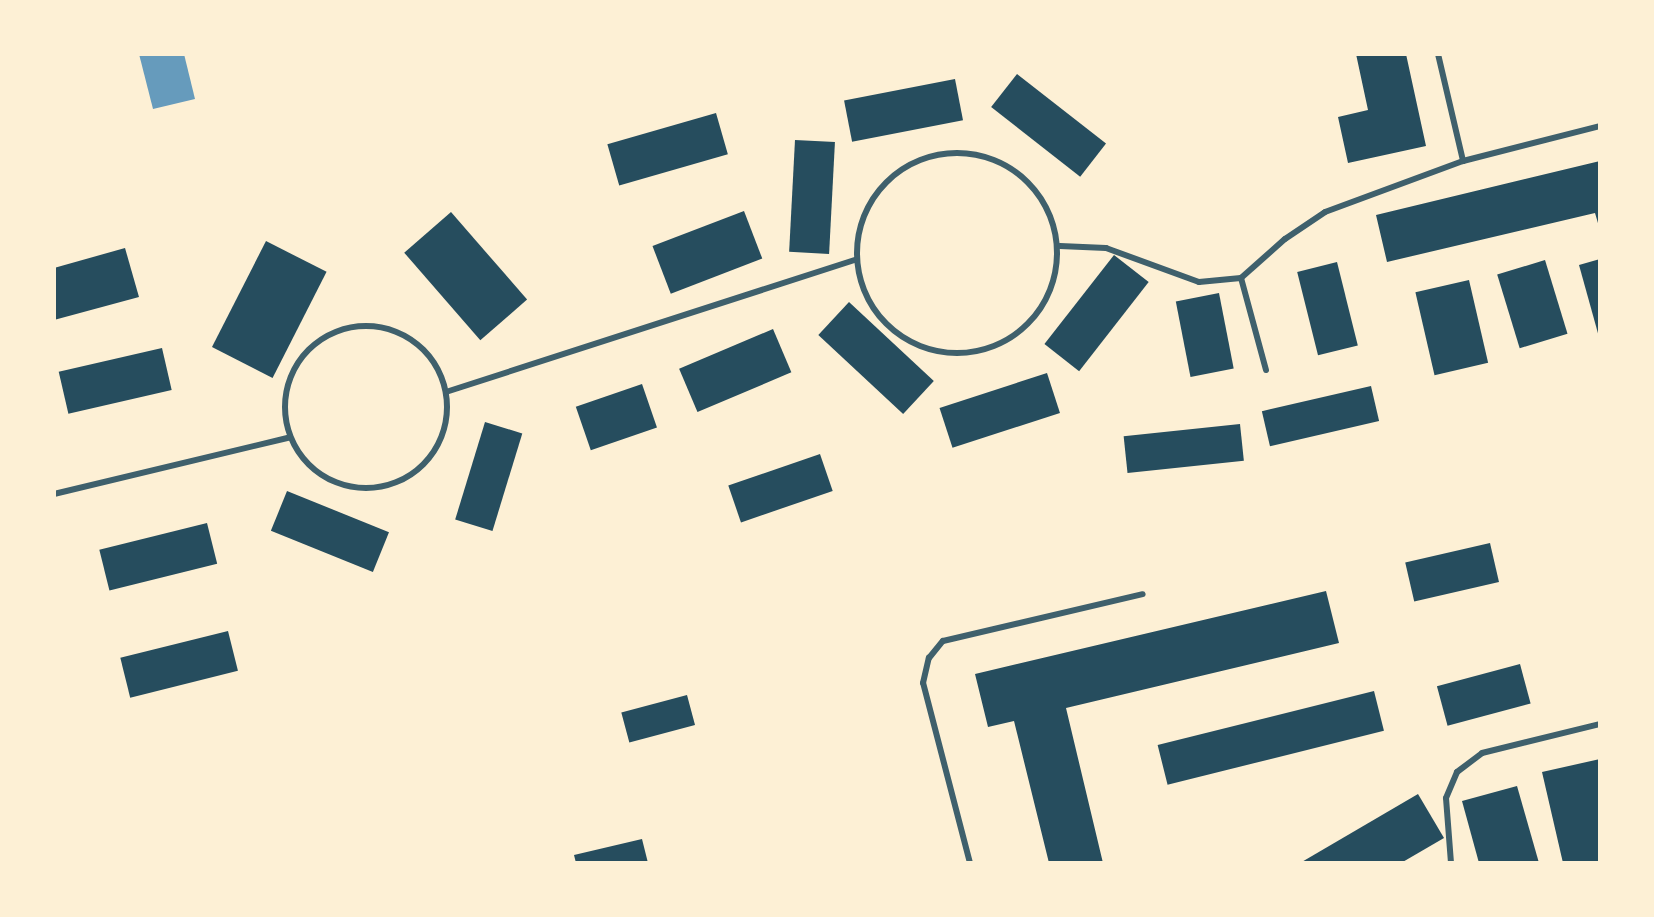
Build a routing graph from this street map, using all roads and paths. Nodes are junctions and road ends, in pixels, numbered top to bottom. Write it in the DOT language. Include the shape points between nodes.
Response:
graph roads {
  1 [pos="1438,54"];
  2 [pos="1600,126"];
  3 [pos="1463,161"];
  4 [pos="1060,246"];
  5 [pos="855,260"];
  6 [pos="1241,278"];
  7 [pos="1266,370"];
  8 [pos="449,391"];
  9 [pos="288,438"];
  10 [pos="54,494"];
  11 [pos="1143,594"];
  12 [pos="1600,724"];
  13 [pos="970,863"];
  14 [pos="1451,863"];
  1 -- 3 [label="lane"];
  2 -- 3 [label="lane"];
  3 -- 6 [label="lane" via="1325,212"];
  4 -- 5 [label="lane" via="1041,308 1015,337 965,355 912,344 872,310"];
  4 -- 5 [label="lane" via="1042,196 1012,170 950,151 900,168 865,208"];
  4 -- 6 [label="lane" via="1106,248 1199,282"];
  5 -- 8 [label="lane"];
  6 -- 7 [label="lane"];
  8 -- 9 [label="lane" via="444,440 412,477 366,491 319,476"];
  8 -- 9 [label="lane" via="428,351 389,327 343,327 304,352 284,392"];
  9 -- 10 [label="lane"];
  11 -- 13 [label="lane" via="943,641 929,658 923,683"];
  12 -- 14 [label="lane" via="1482,753 1457,772 1446,798"];
}
